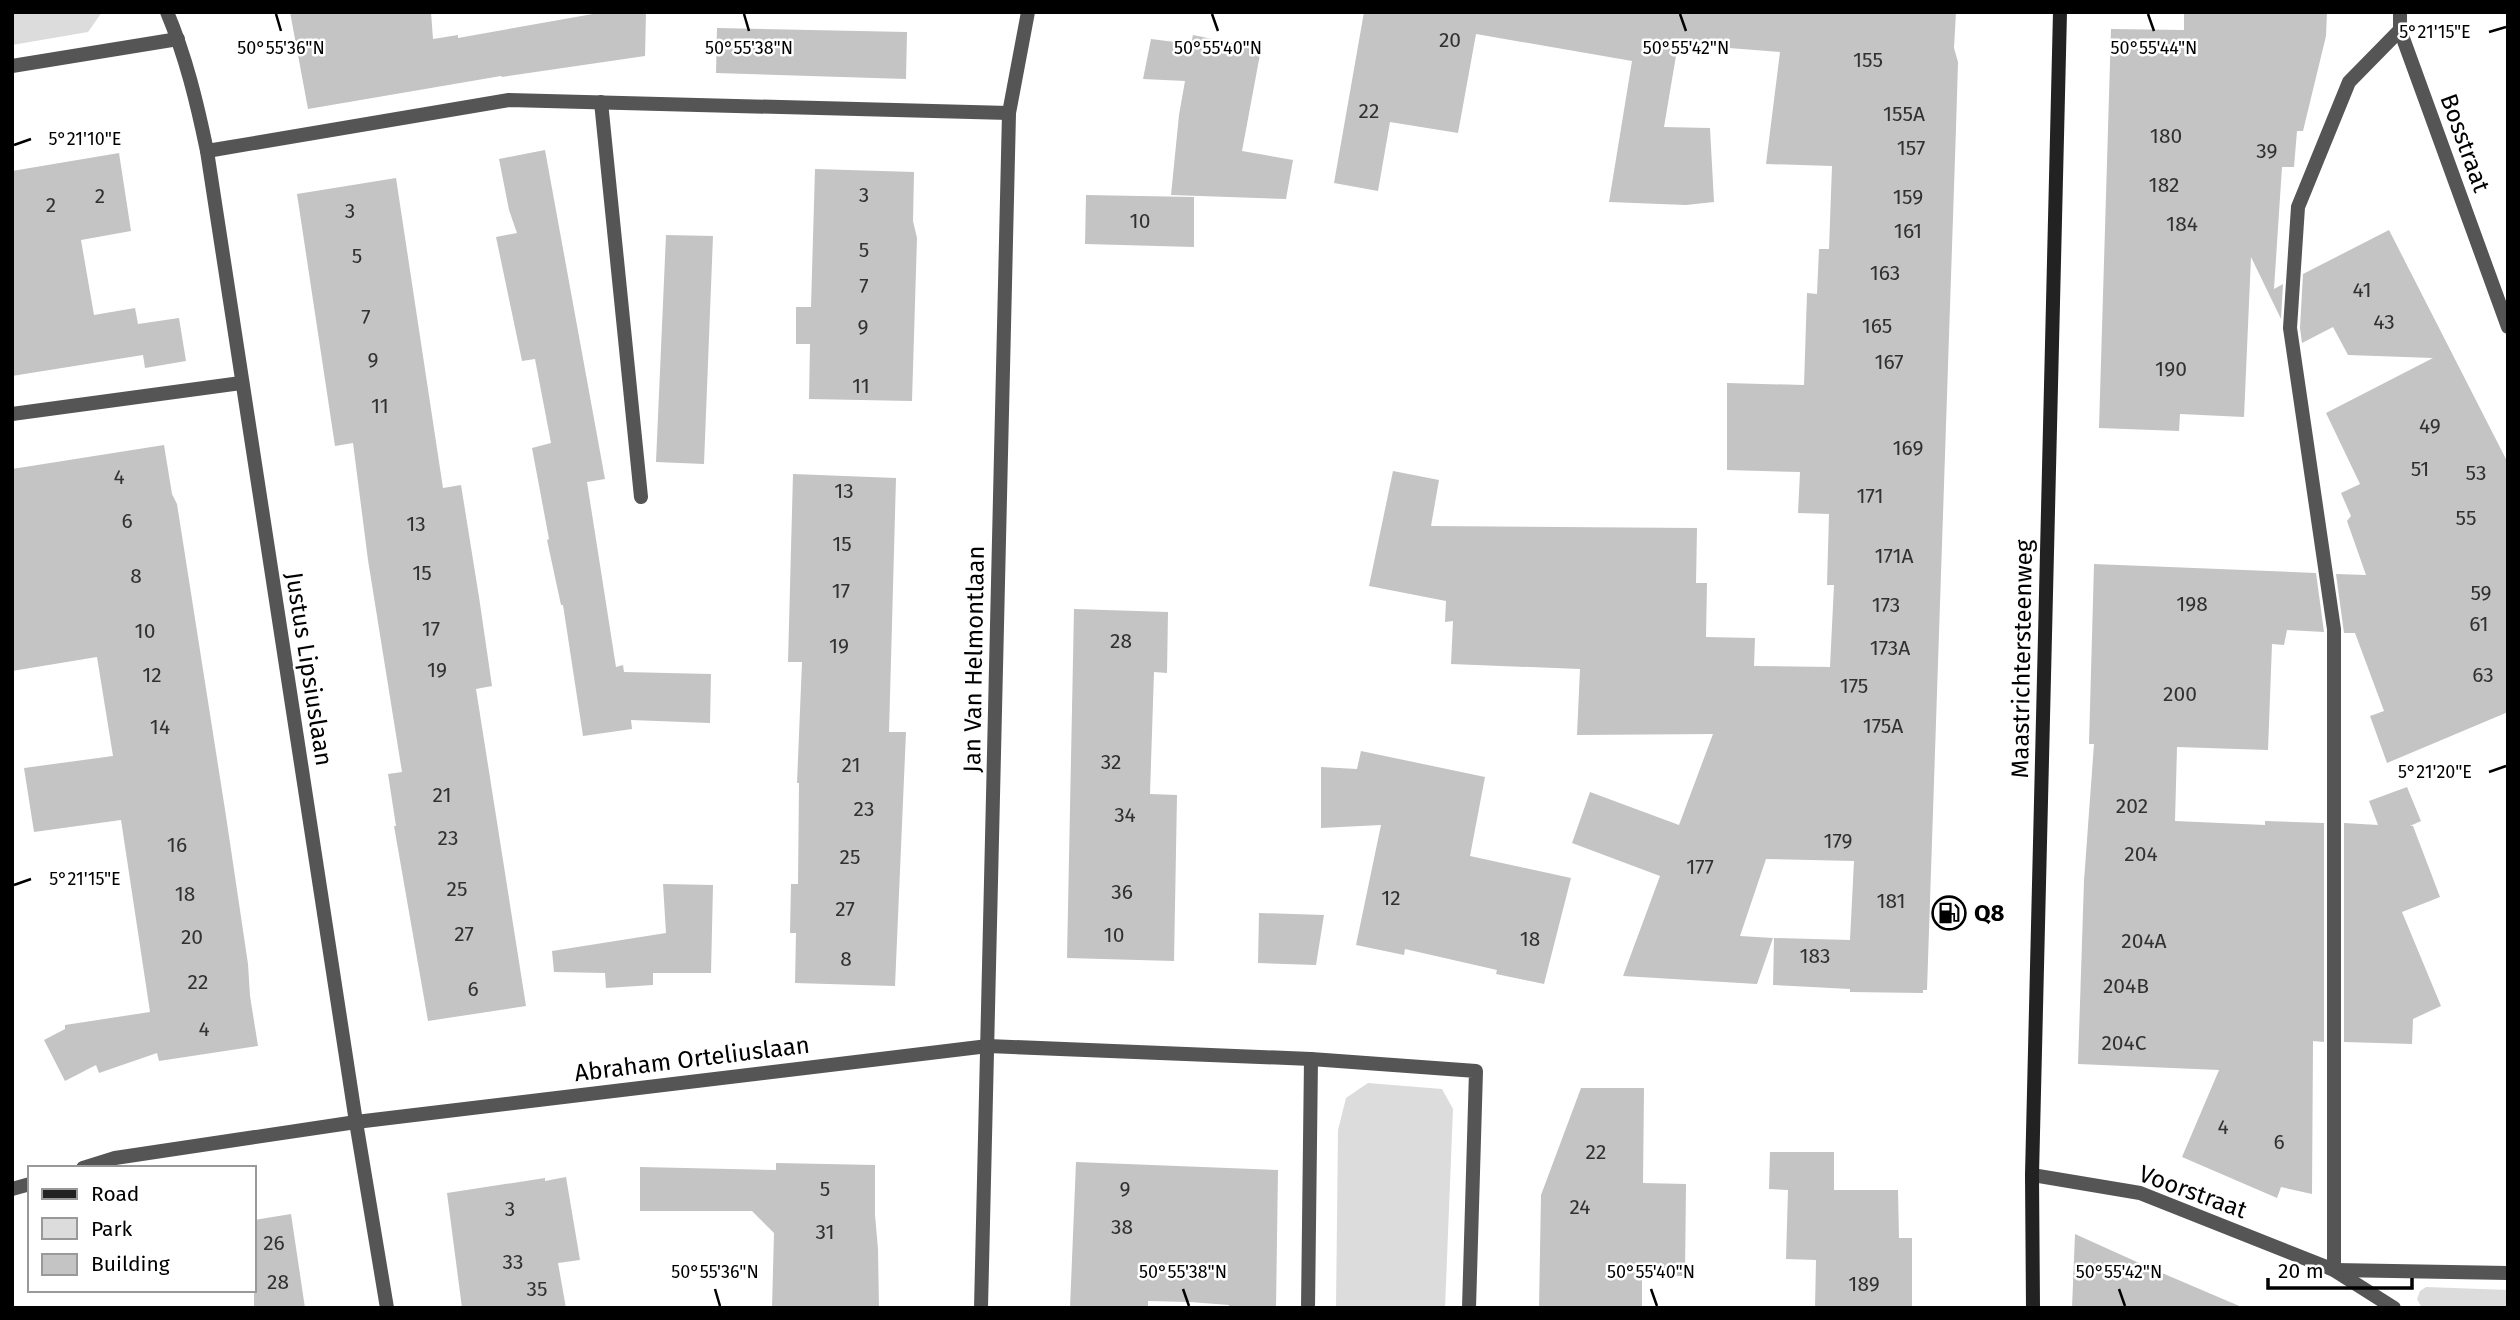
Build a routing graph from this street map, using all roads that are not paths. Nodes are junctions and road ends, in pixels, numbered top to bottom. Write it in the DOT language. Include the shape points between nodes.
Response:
graph roads {
  1 [pos="167,12"];
  2 [pos="1028,12"];
  3 [pos="2060,12"];
  4 [pos="2400,12"];
  5 [pos="2400,30"];
  6 [pos="178,39"];
  7 [pos="12,66"];
  8 [pos="601,102"];
  9 [pos="1009,113"];
  10 [pos="207,151"];
  11 [pos="2508,327"];
  12 [pos="241,383"];
  13 [pos="12,414"];
  14 [pos="641,497"];
  15 [pos="988,1046"];
  16 [pos="1311,1059"];
  17 [pos="356,1122"];
  18 [pos="89,1166"];
  19 [pos="2032,1175"];
  20 [pos="2334,1270"];
  21 [pos="2508,1273"];
  22 [pos="387,1308"];
  23 [pos="981,1308"];
  24 [pos="1308,1308"];
  25 [pos="1469,1308"];
  26 [pos="2033,1308"];
  27 [pos="2394,1308"];
  1 -- 6 [label="street, Justus Lipsiuslaan"];
  2 -- 9 [label="street, Jan Van Helmontlaan"];
  3 -- 19 [label="main road, Maastrichtersteenweg"];
  4 -- 5 [label="street, Bosstraat"];
  5 -- 11 [label="street, Bosstraat"];
  5 -- 20 [label="street" via="2348,82 2298,207 2290,328 2334,629"];
  6 -- 7 [label="street"];
  6 -- 10 [label="street, Justus Lipsiuslaan"];
  8 -- 9 [label="street"];
  8 -- 10 [label="street" via="509,100"];
  8 -- 14 [label="street"];
  9 -- 15 [label="street, Jan Van Helmontlaan"];
  10 -- 12 [label="street, Justus Lipsiuslaan"];
  12 -- 13 [label="street"];
  12 -- 17 [label="street, Justus Lipsiuslaan"];
  15 -- 16 [label="street, Abraham Orteliuslaan"];
  15 -- 17 [label="street, Abraham Orteliuslaan"];
  15 -- 23 [label="street, Jan Van Helmontlaan"];
  16 -- 24 [label="street"];
  16 -- 25 [label="street, Abraham Orteliuslaan" via="1476,1071"];
  17 -- 18 [label="street, Abraham Orteliuslaan" via="115,1158"];
  17 -- 22 [label="street, Justus Lipsiuslaan"];
  19 -- 20 [label="street, Voorstraat" via="2140,1193"];
  19 -- 26 [label="main road, Maastrichtersteenweg"];
  20 -- 21 [label="street, Voorstraat"];
  20 -- 27 [label="street, Voorstraat"];
}
